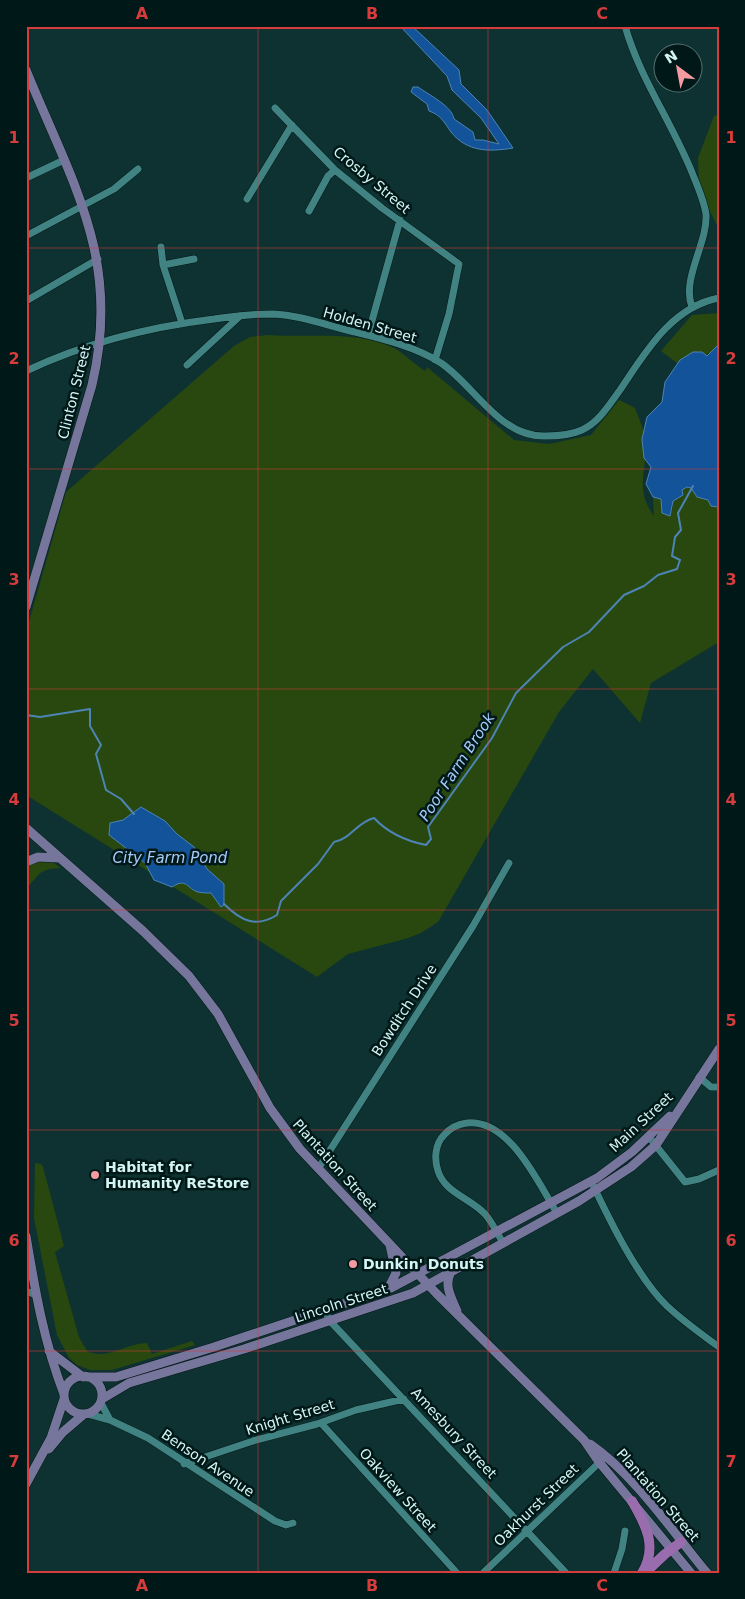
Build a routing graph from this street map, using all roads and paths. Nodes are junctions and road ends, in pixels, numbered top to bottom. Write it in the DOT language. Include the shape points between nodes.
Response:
graph roads {
  1 [pos="625,26"];
  2 [pos="26,70"];
  3 [pos="275,108"];
  4 [pos="292,125"];
  5 [pos="64,160"];
  6 [pos="138,169"];
  7 [pos="335,170"];
  8 [pos="26,178"];
  9 [pos="247,199"];
  10 [pos="82,204"];
  11 [pos="309,211"];
  12 [pos="400,220"];
  13 [pos="26,236"];
  14 [pos="161,248"];
  15 [pos="98,259"];
  16 [pos="194,259"];
  17 [pos="163,265"];
  18 [pos="719,298"];
  19 [pos="26,301"];
  20 [pos="692,307"];
  21 [pos="241,315"];
  22 [pos="182,324"];
  23 [pos="368,335"];
  24 [pos="100,343"];
  25 [pos="435,360"];
  26 [pos="187,365"];
  27 [pos="26,371"];
  28 [pos="26,607"];
  29 [pos="26,828"];
  30 [pos="58,858"];
  31 [pos="26,862"];
  32 [pos="509,863"];
  33 [pos="719,1049"];
  34 [pos="700,1077"];
  35 [pos="719,1087"];
  36 [pos="685,1099"];
  37 [pos="649,1137"];
  38 [pos="656,1145"];
  39 [pos="616,1165"];
  40 [pos="318,1169"];
  41 [pos="719,1170"];
  42 [pos="626,1171"];
  43 [pos="591,1181"];
  44 [pos="596,1191"];
  45 [pos="551,1204"];
  46 [pos="557,1213"];
  47 [pos="496,1231"];
  48 [pos="26,1236"];
  49 [pos="389,1243"];
  50 [pos="503,1243"];
  51 [pos="418,1274"];
  52 [pos="450,1274"];
  53 [pos="430,1285"];
  54 [pos="388,1289"];
  55 [pos="26,1291"];
  56 [pos="36,1295"];
  57 [pos="325,1311"];
  58 [pos="458,1314"];
  59 [pos="330,1321"];
  60 [pos="237,1339"];
  61 [pos="719,1347"];
  62 [pos="206,1349"];
  63 [pos="240,1350"];
  64 [pos="49,1351"];
  65 [pos="209,1359"];
  66 [pos="85,1377"];
  67 [pos="64,1396"];
  68 [pos="404,1399"];
  69 [pos="101,1401"];
  70 [pos="86,1414"];
  71 [pos="110,1420"];
  72 [pos="321,1423"];
  73 [pos="42,1456"];
  74 [pos="603,1459"];
  75 [pos="184,1464"];
  76 [pos="26,1484"];
  77 [pos="632,1501"];
  78 [pos="293,1524"];
  79 [pos="625,1530"];
  80 [pos="527,1531"];
  81 [pos="681,1542"];
  82 [pos="672,1550"];
  83 [pos="458,1573"];
  84 [pos="482,1573"];
  85 [pos="566,1573"];
  86 [pos="614,1573"];
  87 [pos="642,1573"];
  88 [pos="646,1573"];
  89 [pos="691,1573"];
  90 [pos="707,1573"];
  1 -- 20 [label="street" via="649,87 684,152 703,202 706,224 690,287"];
  2 -- 5 [label="main road, Clinton Street"];
  3 -- 4 [label="street, Crosby Street"];
  4 -- 7 [label="street, Crosby Street"];
  4 -- 9 [label="street"];
  5 -- 8 [label="street"];
  5 -- 10 [label="main road, Clinton Street"];
  6 -- 10 [label="street" via="114,189"];
  7 -- 11 [label="street" via="328,176"];
  7 -- 12 [label="street, Crosby Street"];
  10 -- 13 [label="street"];
  10 -- 15 [label="main road, Clinton Street"];
  12 -- 23 [label="street"];
  12 -- 25 [label="street, Crosby Street" via="459,264"];
  14 -- 17 [label="street"];
  15 -- 19 [label="street"];
  15 -- 24 [label="main road, Clinton Street" via="103,311"];
  16 -- 17 [label="street"];
  17 -- 22 [label="street"];
  18 -- 20 [label="street, Holden Street"];
  20 -- 25 [label="street, Holden Street" via="669,324 598,418 570,434 544,436 517,430 494,413 457,375"];
  21 -- 22 [label="street, Holden Street"];
  21 -- 23 [label="street, Holden Street" via="290,316"];
  21 -- 26 [label="street"];
  22 -- 24 [label="street, Holden Street"];
  23 -- 25 [label="street, Holden Street" via="411,348"];
  24 -- 27 [label="street, Holden Street"];
  24 -- 28 [label="main road, Clinton Street" via="84,418"];
  29 -- 30 [label="main road, Plantation Street"];
  30 -- 31 [label="main road" via="38,857"];
  30 -- 40 [label="main road, Plantation Street" via="160,946 199,988 228,1029 278,1122"];
  32 -- 40 [label="street, Bowditch Drive" via="473,926"];
  33 -- 34 [label="main road, Main Street"];
  34 -- 35 [label="street" via="711,1087"];
  34 -- 36 [label="main road, Main Street"];
  36 -- 37 [label="main road, Main Street"];
  36 -- 38 [label="main road, Main Street"];
  37 -- 38 [label="street"];
  37 -- 39 [label="main road, Main Street"];
  38 -- 41 [label="street" via="685,1182"];
  38 -- 42 [label="main road, Main Street"];
  39 -- 43 [label="main road, Lincoln Street"];
  40 -- 49 [label="main road, Plantation Street"];
  42 -- 44 [label="main road, Lincoln Street"];
  43 -- 44 [label="street"];
  43 -- 45 [label="main road, Lincoln Street"];
  44 -- 46 [label="main road, Lincoln Street"];
  44 -- 61 [label="street" via="654,1291 681,1318"];
  45 -- 46 [label="street"];
  45 -- 47 [label="main road, Lincoln Street"];
  45 -- 47 [label="street" via="529,1166 497,1130 474,1123 450,1130 443,1135 436,1150 438,1172 446,1186 485,1214"];
  46 -- 50 [label="main road, Lincoln Street"];
  47 -- 50 [label="street"];
  47 -- 51 [label="main road, Lincoln Street"];
  48 -- 56 [label="main road"];
  49 -- 51 [label="main road, Plantation Street"];
  49 -- 54 [label="main road" via="396,1267"];
  50 -- 52 [label="main road, Lincoln Street"];
  51 -- 53 [label="main road, Plantation Street"];
  51 -- 54 [label="main road, Lincoln Street"];
  52 -- 53 [label="main road, Lincoln Street"];
  52 -- 58 [label="main road" via="448,1289"];
  53 -- 58 [label="main road, Plantation Street"];
  53 -- 59 [label="main road, Lincoln Street"];
  54 -- 57 [label="main road, Lincoln Street"];
  55 -- 56 [label="street"];
  56 -- 64 [label="main road"];
  57 -- 59 [label="street, Amesbury Street"];
  57 -- 60 [label="main road, Lincoln Street"];
  58 -- 74 [label="main road, Plantation Street"];
  59 -- 63 [label="main road, Lincoln Street"];
  59 -- 68 [label="street, Amesbury Street"];
  60 -- 62 [label="main road, Lincoln Street"];
  60 -- 63 [label="main road"];
  62 -- 65 [label="main road"];
  62 -- 66 [label="main road, Lincoln Street" via="116,1377"];
  63 -- 65 [label="main road, Lincoln Street"];
  64 -- 66 [label="main road"];
  64 -- 67 [label="main road"];
  65 -- 69 [label="main road, Lincoln Street" via="129,1383"];
  66 -- 67 [label="main road" via="69,1383"];
  66 -- 69 [label="main road" via="98,1384"];
  67 -- 70 [label="main road" via="73,1411"];
  67 -- 73 [label="main road"];
  68 -- 72 [label="street, Knight Street" via="356,1410"];
  68 -- 80 [label="street, Amesbury Street"];
  69 -- 70 [label="main road"];
  69 -- 71 [label="street"];
  70 -- 71 [label="street, Benson Avenue"];
  70 -- 73 [label="main road" via="63,1432"];
  71 -- 75 [label="street, Benson Avenue" via="148,1438"];
  72 -- 75 [label="street, Knight Street"];
  72 -- 83 [label="street, Oakview Street"];
  73 -- 76 [label="main road"];
  74 -- 77 [label="main road, Plantation Street"];
  74 -- 80 [label="street, Oakhurst Street"];
  74 -- 81 [label="main road, Plantation Street"];
  75 -- 78 [label="street, Benson Avenue" via="275,1521"];
  77 -- 82 [label="main road, Plantation Street"];
  77 -- 87 [label="highway" via="650,1538 649,1559"];
  79 -- 86 [label="street"];
  80 -- 84 [label="street, Oakhurst Street"];
  80 -- 85 [label="street, Amesbury Street"];
  81 -- 82 [label="highway"];
  81 -- 90 [label="main road, Plantation Street"];
  82 -- 88 [label="highway"];
  82 -- 89 [label="main road, Plantation Street"];
}
